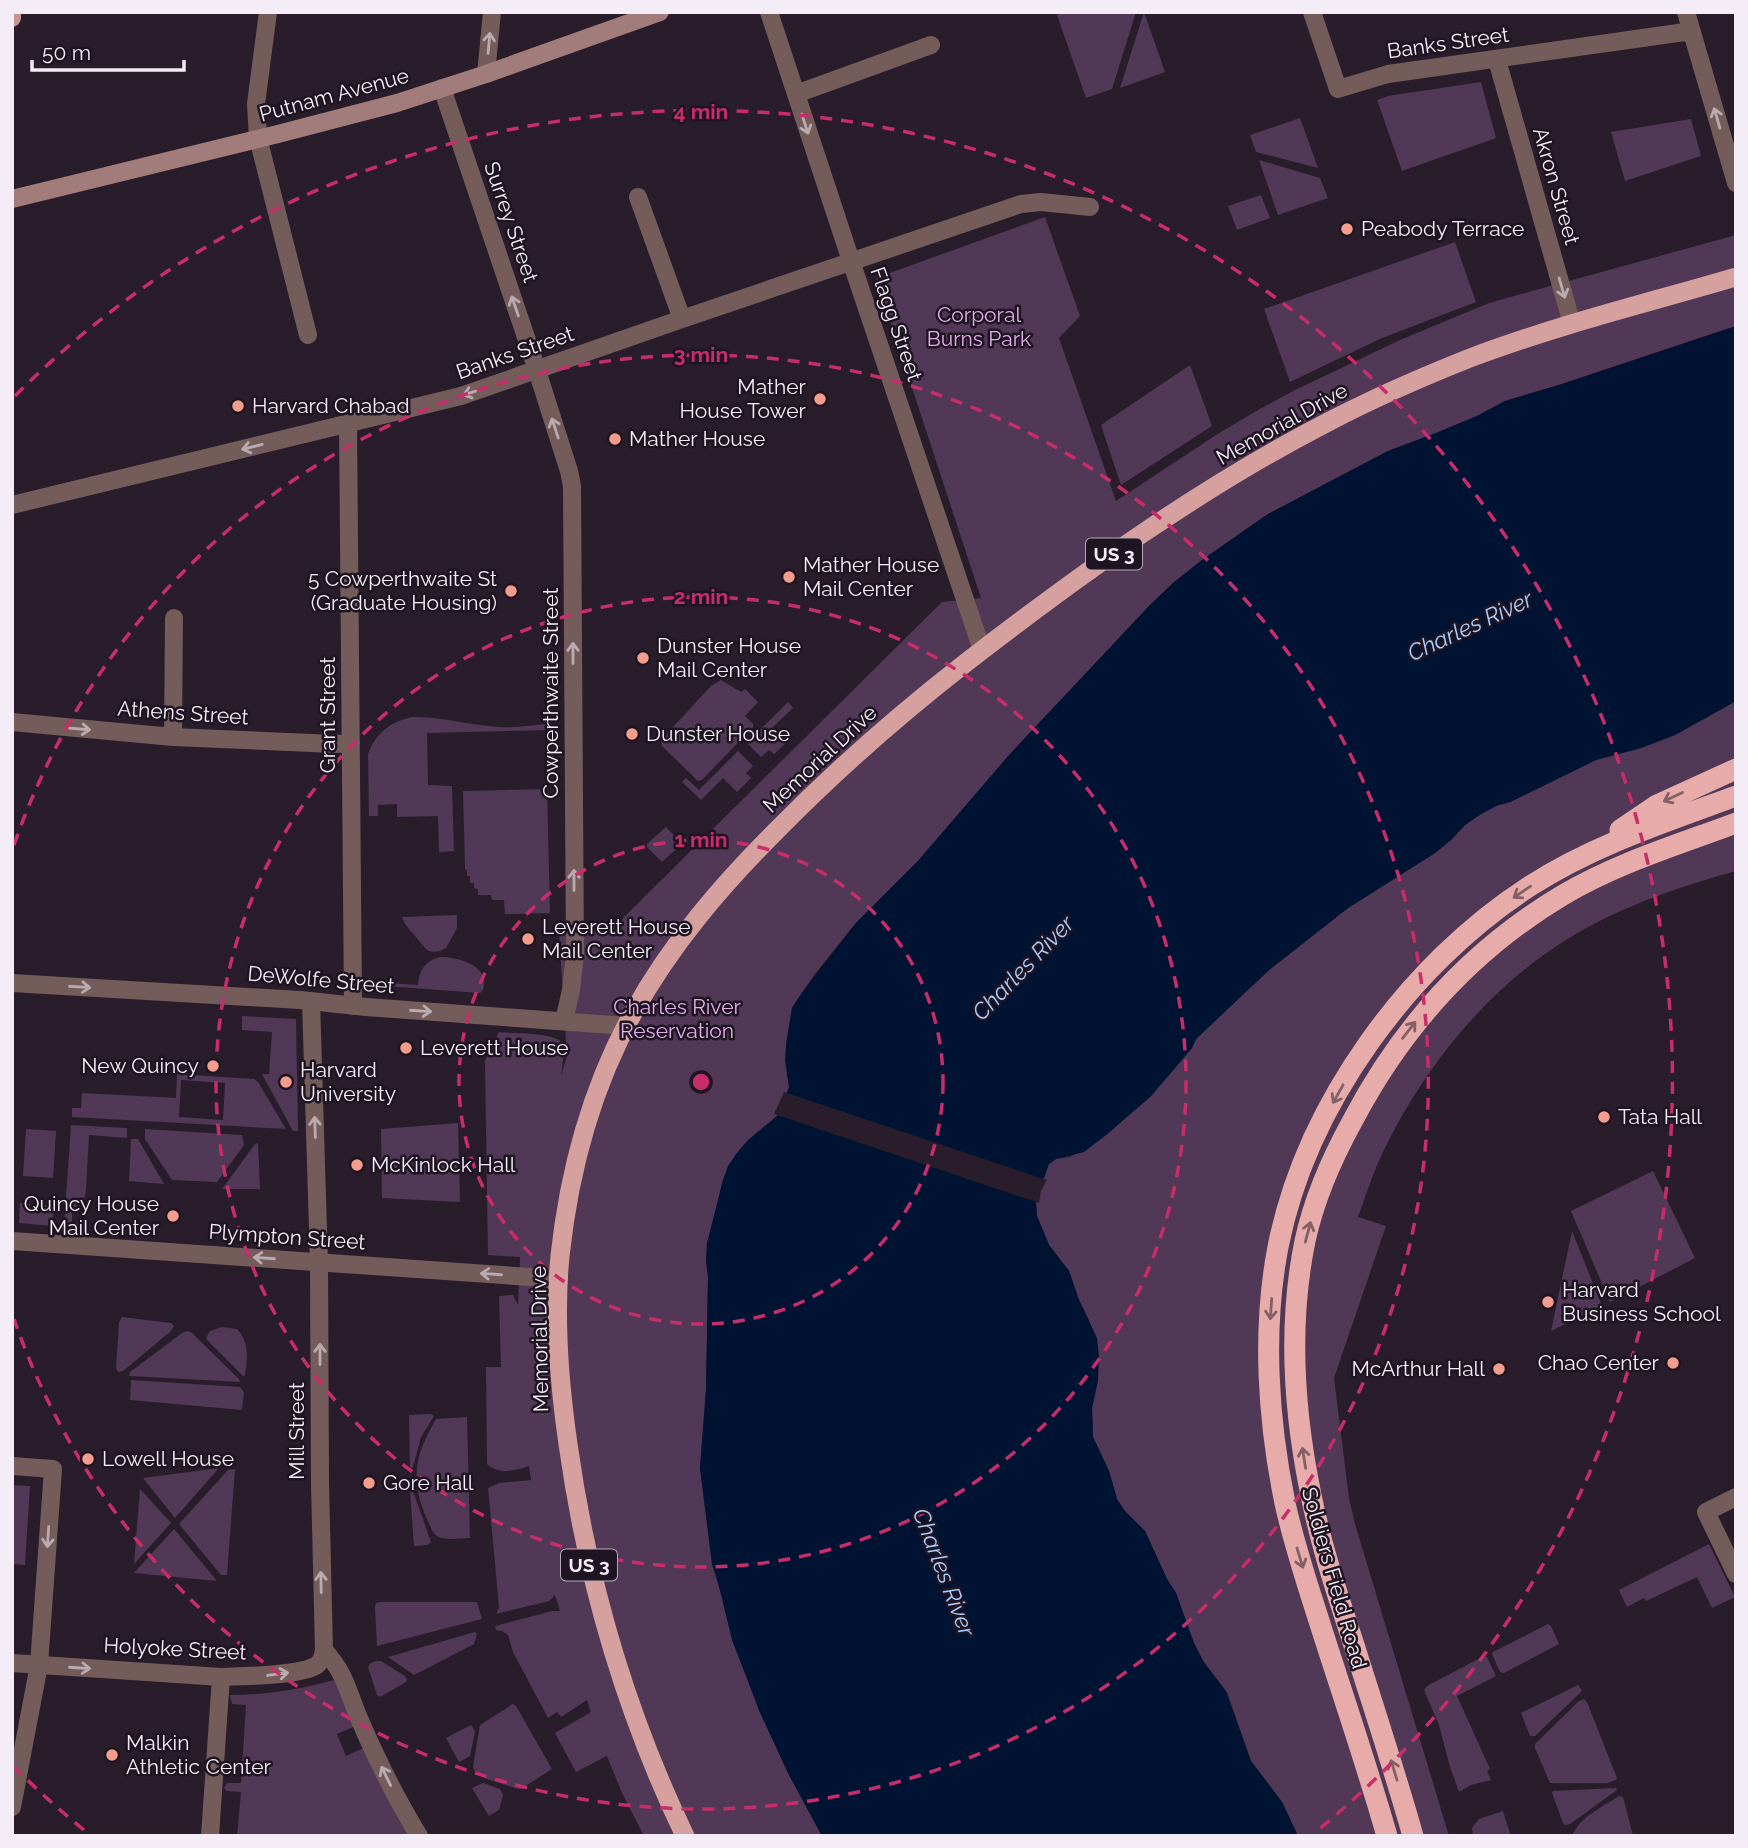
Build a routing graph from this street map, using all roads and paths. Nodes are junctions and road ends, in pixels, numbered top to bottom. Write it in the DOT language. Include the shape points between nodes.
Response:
graph roads {
  1 [pos="12,12"];
  2 [pos="268,12"];
  3 [pos="492,12"];
  4 [pos="660,12"];
  5 [pos="769,12"];
  6 [pos="1312,12"];
  7 [pos="1686,12"];
  8 [pos="12,18"];
  9 [pos="1692,31"];
  10 [pos="931,45"];
  11 [pos="1497,60"];
  12 [pos="486,74"];
  13 [pos="442,88"];
  14 [pos="796,94"];
  15 [pos="258,138"];
  16 [pos="1736,184"];
  17 [pos="638,197"];
  18 [pos="12,199"];
  19 [pos="1090,207"];
  20 [pos="851,261"];
  21 [pos="1736,277"];
  22 [pos="682,319"];
  23 [pos="1572,324"];
  24 [pos="308,335"];
  25 [pos="537,370"];
  26 [pos="348,424"];
  27 [pos="12,505"];
  28 [pos="174,618"];
  29 [pos="982,650"];
  30 [pos="12,722"];
  31 [pos="173,737"];
  32 [pos="351,743"];
  33 [pos="1736,769"];
  34 [pos="1736,796"];
  35 [pos="1730,826"];
  36 [pos="1581,857"];
  37 [pos="12,983"];
  38 [pos="312,1001"];
  39 [pos="352,1006"];
  40 [pos="564,1021"];
  41 [pos="626,1026"];
  42 [pos="12,1241"];
  43 [pos="319,1262"];
  44 [pos="559,1279"];
  45 [pos="12,1466"];
  46 [pos="1736,1497"];
  47 [pos="1736,1574"];
  48 [pos="324,1650"];
  49 [pos="12,1663"];
  50 [pos="39,1665"];
  51 [pos="221,1676"];
  52 [pos="12,1807"];
  53 [pos="210,1836"];
  54 [pos="419,1836"];
  55 [pos="685,1836"];
  56 [pos="1387,1836"];
  57 [pos="1413,1836"];
  1 -- 8 [label="main road"];
  2 -- 15 [label="street" via="256,104"];
  12 -- 3 [label="street, one-way"];
  4 -- 12 [label="main road, Putnam Avenue"];
  5 -- 14 [label="street, Flagg Street"];
  6 -- 11 [label="street, Banks Street" via="1338,89 1388,74"];
  7 -- 9 [label="street"];
  9 -- 11 [label="street, Banks Street"];
  16 -- 9 [label="street, one-way"];
  10 -- 14 [label="street"];
  11 -- 23 [label="street, Akron Street, one-way"];
  12 -- 13 [label="main road, Putnam Avenue"];
  13 -- 15 [label="main road, Putnam Avenue"];
  25 -- 13 [label="street, Surrey Street, one-way"];
  14 -- 20 [label="street, Flagg Street, one-way"];
  15 -- 18 [label="main road, Putnam Avenue"];
  15 -- 24 [label="street"];
  17 -- 22 [label="street"];
  19 -- 20 [label="street, Banks Street" via="1021,204"];
  20 -- 22 [label="street, Banks Street"];
  20 -- 29 [label="street, Flagg Street"];
  21 -- 23 [label="highway, Memorial Drive / US 3"];
  22 -- 25 [label="street, Banks Street"];
  23 -- 29 [label="highway, Memorial Drive / US 3" via="1466,360 1306,433 1161,522"];
  25 -- 26 [label="street, Banks Street, one-way" via="461,396"];
  40 -- 25 [label="street, Cowperthwaite Street, one-way" via="575,954 572,486"];
  26 -- 27 [label="street, Banks Street, one-way"];
  26 -- 32 [label="street, Grant Street"];
  28 -- 31 [label="street"];
  29 -- 41 [label="highway, Memorial Drive / US 3" via="861,750 755,851 685,932"];
  30 -- 31 [label="street, Athens Street, one-way"];
  31 -- 32 [label="street, Athens Street"];
  32 -- 39 [label="street, Grant Street"];
  33 -- 36 [label="highway, one-way" via="1657,805"];
  34 -- 36 [label="highway, Soldiers Field Road"];
  57 -- 35 [label="highway, Soldiers Field Road, one-way" via="1329,1568 1304,1460 1296,1387 1296,1313 1305,1240 1316,1204 1344,1137 1380,1072 1424,1011 1475,960 1576,888"];
  36 -- 56 [label="highway, Soldiers Field Road, one-way" via="1479,923 1445,952 1392,1012 1359,1057 1319,1129 1301,1168 1278,1248 1270,1357 1283,1493 1305,1578"];
  37 -- 38 [label="street, DeWolfe Street, one-way"];
  38 -- 39 [label="street, DeWolfe Street"];
  43 -- 38 [label="street, Mill Street, one-way"];
  39 -- 40 [label="street, DeWolfe Street, one-way"];
  40 -- 41 [label="street, DeWolfe Street"];
  41 -- 44 [label="highway, Memorial Drive / US 3" via="582,1141 566,1210"];
  43 -- 42 [label="street, Plympton Street, one-way"];
  44 -- 43 [label="street, Plympton Street, one-way"];
  48 -- 43 [label="street, Mill Street, one-way"];
  44 -- 55 [label="highway, Memorial Drive / US 3" via="564,1410 590,1571 632,1709"];
  45 -- 50 [label="street, one-way" via="53,1469"];
  46 -- 47 [label="street" via="1706,1512"];
  51 -- 48 [label="street, Holyoke Street, one-way" via="308,1669 321,1661"];
  54 -- 48 [label="street, one-way" via="378,1759 343,1675"];
  49 -- 50 [label="street, Holyoke Street"];
  50 -- 51 [label="street, Holyoke Street, one-way"];
  50 -- 52 [label="street"];
  51 -- 53 [label="street"];
}
